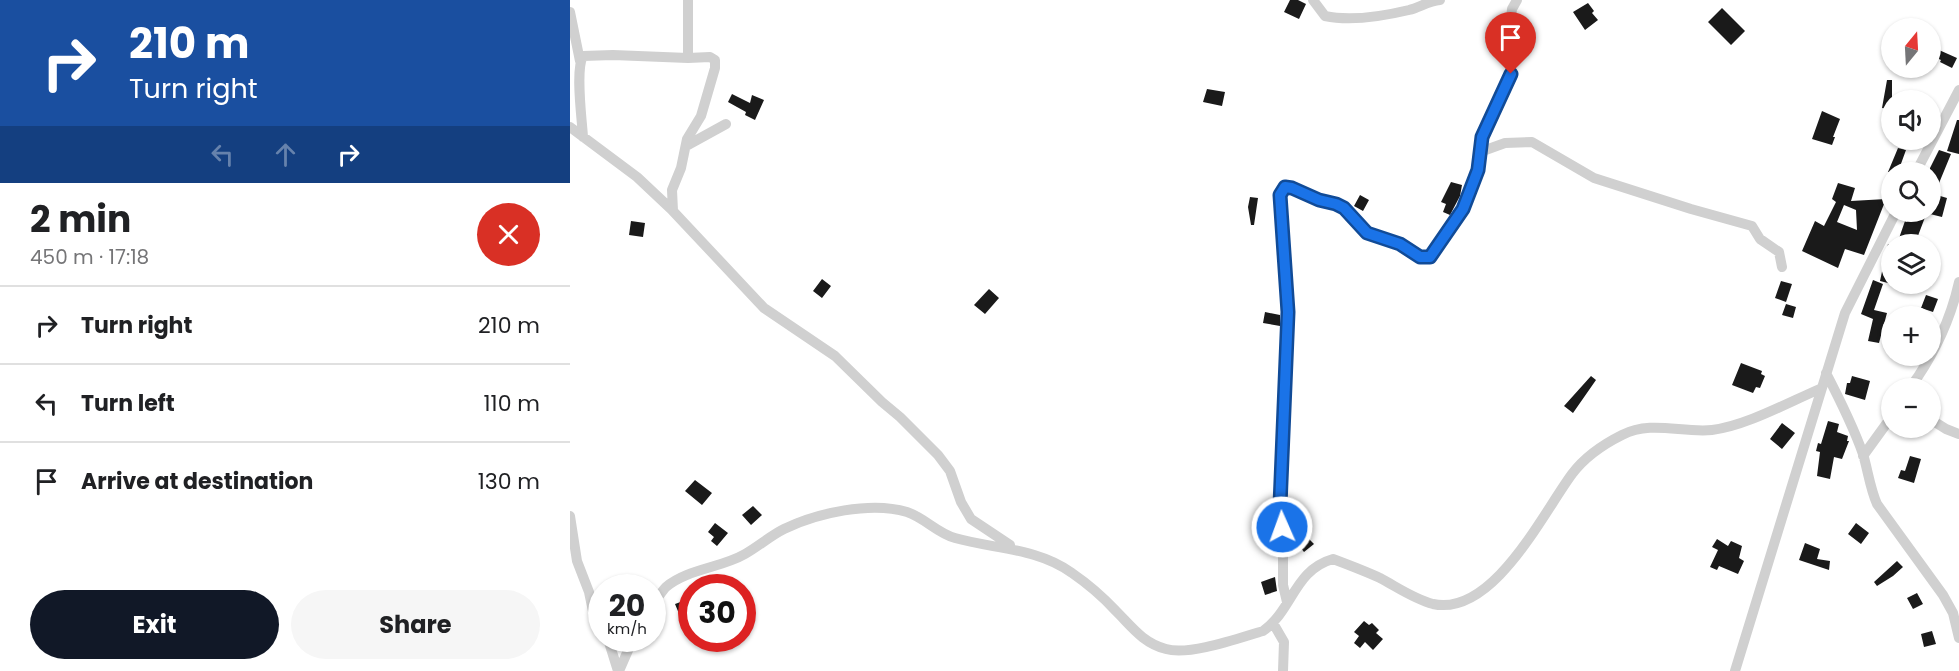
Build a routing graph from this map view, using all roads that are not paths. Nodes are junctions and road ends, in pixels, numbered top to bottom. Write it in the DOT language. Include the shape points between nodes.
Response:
graph roads {
  1 [pos="688,0"];
  2 [pos="1313,0"];
  3 [pos="1440,0"];
  4 [pos="1517,0"];
  5 [pos="570,12"];
  6 [pos="688,58"];
  7 [pos="580,61"];
  8 [pos="1959,90"];
  9 [pos="726,124"];
  10 [pos="570,128"];
  11 [pos="583,137"];
  12 [pos="686,146"];
  13 [pos="1480,152"];
  14 [pos="1921,162"];
  15 [pos="673,211"];
  16 [pos="1891,222"];
  17 [pos="1782,267"];
  18 [pos="1959,282"];
  19 [pos="1826,373"];
  20 [pos="1917,378"];
  21 [pos="1822,388"];
  22 [pos="1941,426"];
  23 [pos="1881,431"];
  24 [pos="1959,434"];
  25 [pos="1863,456"];
  26 [pos="570,516"];
  27 [pos="1015,549"];
  28 [pos="666,588"];
  29 [pos="588,589"];
  30 [pos="1287,602"];
  31 [pos="1273,623"];
  32 [pos="1959,638"];
  33 [pos="612,652"];
  34 [pos="627,652"];
  35 [pos="618,671"];
  36 [pos="1283,671"];
  37 [pos="1735,671"];
  1 -- 6 [label="street"];
  2 -- 3 [label="street" via="1325,16 1358,18 1397,13"];
  4 -- 13 [label="street" via="1512,9 1508,42 1511,74 1485,131"];
  5 -- 7 [label="street"];
  6 -- 7 [label="street" via="613,55 582,56"];
  6 -- 12 [label="street" via="710,57 715,60 715,68 702,116"];
  7 -- 11 [label="street"];
  8 -- 14 [label="street"];
  9 -- 12 [label="street"];
  10 -- 11 [label="street"];
  11 -- 15 [label="street" via="637,177"];
  12 -- 15 [label="street" via="672,190"];
  13 -- 17 [label="street" via="1505,143 1532,142 1594,178 1752,226 1760,239 1779,252"];
  13 -- 30 [label="street" via="1478,170 1463,209 1436,250 1426,258 1367,233 1336,204 1292,188 1282,189 1281,237 1288,324 1280,505"];
  15 -- 27 [label="street" via="764,308 835,357 900,417 950,471 971,519"];
  16 -- 19 [label="street" via="1845,313"];
  18 -- 20 [label="street" via="1946,329"];
  19 -- 21 [label="street"];
  19 -- 25 [label="street"];
  21 -- 30 [label="street" via="1761,416 1712,430 1660,426 1623,434 1597,450 1573,473 1514,560 1467,600 1451,605 1433,604 1333,560 1313,567"];
  21 -- 37 [label="street"];
  22 -- 24 [label="street"];
  23 -- 25 [label="street"];
  25 -- 32 [label="street" via="1877,504 1943,595 1953,613"];
  26 -- 29 [label="street" via="577,561"];
  27 -- 28 [label="street" via="955,538 904,511 872,508 829,513 786,528 744,555"];
  27 -- 31 [label="street" via="1064,566 1092,587 1134,631 1167,650 1185,651 1224,642 1263,631"];
  30 -- 31 [label="street"];
  31 -- 36 [label="street" via="1284,642"];
  33 -- 35 [label="street"];
  34 -- 35 [label="street"];
}
